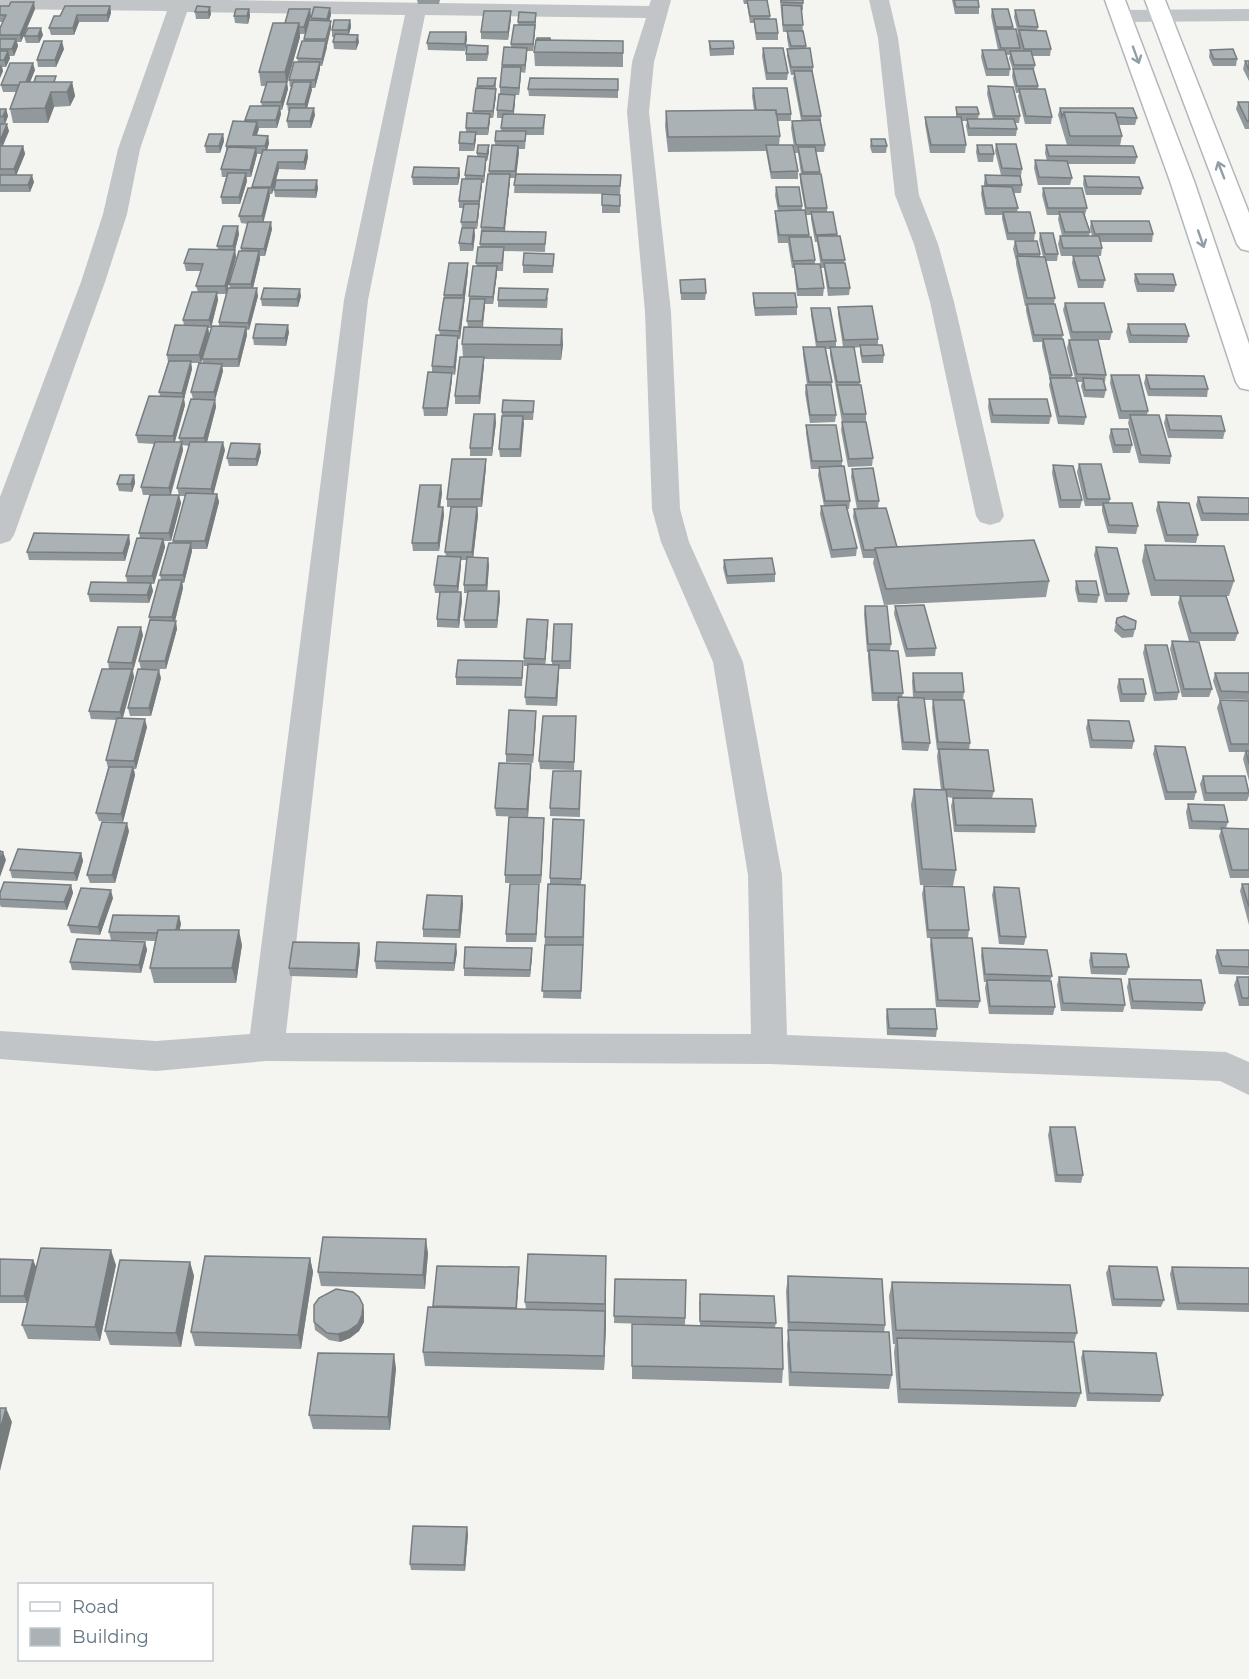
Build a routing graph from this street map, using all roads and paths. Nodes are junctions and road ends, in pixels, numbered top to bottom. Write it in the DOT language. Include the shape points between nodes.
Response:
graph roads {
  1 [pos="879,0"];
  2 [pos="0,3"];
  3 [pos="179,6"];
  4 [pos="659,6"];
  5 [pos="1118,8"];
  6 [pos="1158,8"];
  7 [pos="416,10"];
  8 [pos="1249,15"];
  9 [pos="1249,243"];
  10 [pos="1249,382"];
  11 [pos="990,516"];
  12 [pos="0,535"];
  13 [pos="0,1045"];
  14 [pos="266,1047"];
  15 [pos="770,1049"];
  16 [pos="1249,1080"];
  1 -- 11 [label="street" via="888,38 907,195 942,302"];
  2 -- 3 [label="street"];
  3 -- 7 [label="street"];
  3 -- 12 [label="street" via="129,149 115,214 93,282"];
  4 -- 7 [label="street"];
  4 -- 15 [label="street" via="643,62 638,112 658,312 666,509 675,543 728,662 765,875"];
  5 -- 6 [label="street"];
  5 -- 10 [label="street, one-way" via="1182,181"];
  6 -- 8 [label="street"];
  9 -- 6 [label="street, one-way"];
  7 -- 14 [label="street" via="356,300"];
  13 -- 14 [label="street" via="156,1056"];
  14 -- 15 [label="street"];
  15 -- 16 [label="street" via="1226,1067"];
}
